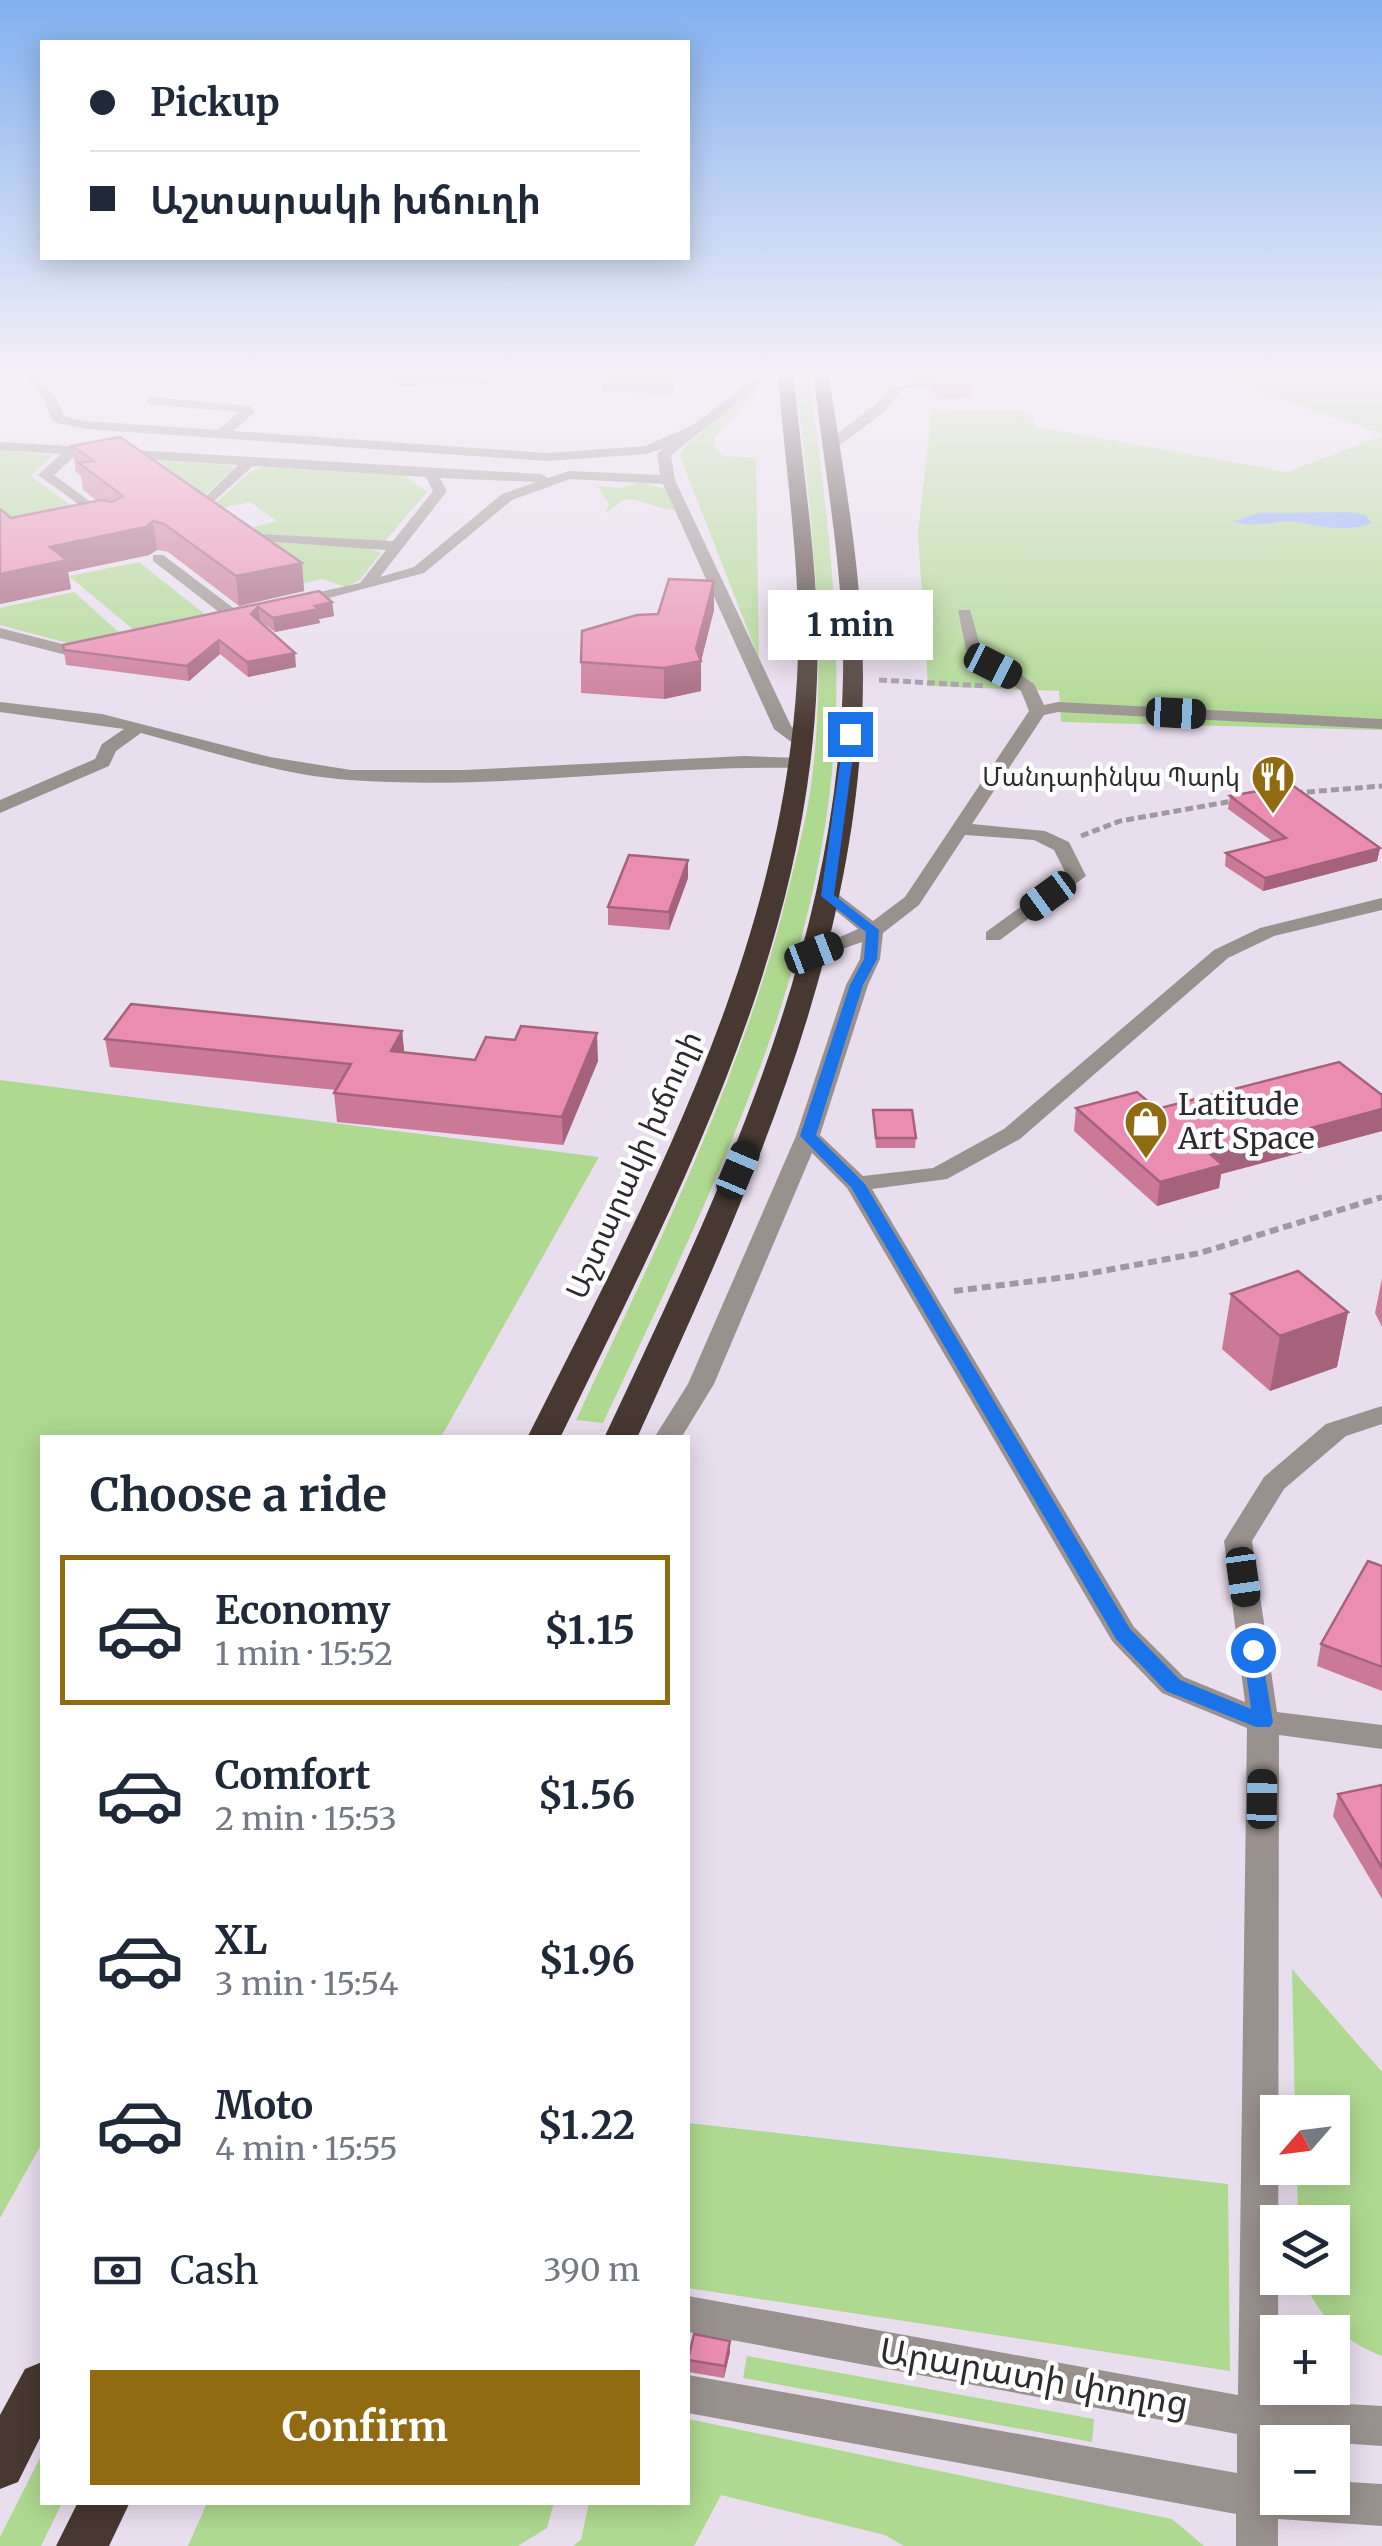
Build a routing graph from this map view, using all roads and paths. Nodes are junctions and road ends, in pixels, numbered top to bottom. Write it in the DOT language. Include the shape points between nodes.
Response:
graph roads {
  1 [pos="73,496"];
  2 [pos="214,496"];
  3 [pos="436,496"];
  4 [pos="510,496"];
  5 [pos="675,496"];
  6 [pos="799,496"];
  7 [pos="837,496"];
  8 [pos="204,506"];
  9 [pos="110,523"];
  10 [pos="247,536"];
  11 [pos="396,546"];
  12 [pos="158,558"];
  13 [pos="365,586"];
  14 [pos="272,607"];
  15 [pos="253,612"];
  16 [pos="964,613"];
  17 [pos="234,616"];
  18 [pos="216,620"];
  19 [pos="0,633"];
  20 [pos="110,644"];
  21 [pos="853,678"];
  22 [pos="1028,688"];
  23 [pos="0,707"];
  24 [pos="1038,710"];
  25 [pos="1382,724"];
  26 [pos="138,727"];
  27 [pos="801,754"];
  28 [pos="1382,786"];
  29 [pos="1294,793"];
  30 [pos="1242,799"];
  31 [pos="0,808"];
  32 [pos="960,829"];
  33 [pos="1062,846"];
  34 [pos="828,896"];
  35 [pos="1382,904"];
  36 [pos="873,930"];
  37 [pos="993,936"];
  38 [pos="814,953"];
  39 [pos="808,1136"];
  40 [pos="858,1184"];
  41 [pos="1382,1197"];
  42 [pos="923,1294"];
  43 [pos="1382,1415"];
  44 [pos="544,1435"];
  45 [pos="621,1435"];
  46 [pos="669,1435"];
  47 [pos="1263,1722"];
  48 [pos="1382,1737"];
  49 [pos="690,2314"];
  50 [pos="40,2389"];
  51 [pos="690,2394"];
  52 [pos="1256,2418"];
  53 [pos="1382,2426"];
  54 [pos="0,2465"];
  55 [pos="1258,2497"];
  56 [pos="103,2505"];
  57 [pos="1382,2505"];
  58 [pos="82,2546"];
  59 [pos="1257,2546"];
  1 -- 9 [label="street"];
  2 -- 8 [label="street"];
  3 -- 11 [label="street"];
  4 -- 13 [label="street" via="419,570"];
  5 -- 27 [label="street" via="783,729"];
  6 -- 27 [label="highway, Աշտարակի խճուղի" via="808,678"];
  7 -- 21 [label="highway"];
  10 -- 11 [label="street"];
  11 -- 13 [label="street"];
  12 -- 17 [label="street"];
  13 -- 14 [label="street"];
  15 -- 17 [label="street"];
  16 -- 22 [label="street" via="972,648"];
  17 -- 18 [label="street"];
  19 -- 20 [label="street" via="74,652"];
  21 -- 22 [label="path"];
  21 -- 34 [label="highway"];
  22 -- 24 [label="street"];
  23 -- 26 [label="street"];
  24 -- 25 [label="street"];
  24 -- 32 [label="street"];
  26 -- 27 [label="street" via="347,775 484,778"];
  26 -- 31 [label="street" via="108,748 102,762"];
  27 -- 44 [label="highway, Աշտարակի խճուղի" via="764,932 706,1096"];
  28 -- 29 [label="path"];
  30 -- 33 [label="path" via="1120,821"];
  32 -- 33 [label="street" via="1038,834"];
  32 -- 36 [label="street" via="912,902"];
  33 -- 37 [label="street" via="1076,876"];
  34 -- 36 [label="street"];
  34 -- 38 [label="highway"];
  35 -- 40 [label="street" via="1267,932 1221,954 1012,1134 938,1174"];
  36 -- 38 [label="street"];
  36 -- 39 [label="street" via="870,959"];
  38 -- 45 [label="highway" via="766,1103"];
  39 -- 40 [label="street"];
  39 -- 46 [label="street" via="700,1384"];
  40 -- 42 [label="street"];
  41 -- 42 [label="path" via="1200,1253"];
  42 -- 47 [label="street" via="1123,1634 1173,1686"];
  43 -- 47 [label="street" via="1336,1430 1274,1483 1238,1541"];
  47 -- 48 [label="street"];
  47 -- 52 [label="street"];
  49 -- 52 [label="street, Արարատի փողոց"];
  50 -- 54 [label="highway"];
  51 -- 55 [label="street"];
  52 -- 53 [label="street, Արարատի փողոց"];
  52 -- 55 [label="street"];
  55 -- 57 [label="street"];
  55 -- 59 [label="street"];
  56 -- 58 [label="highway"];
}
